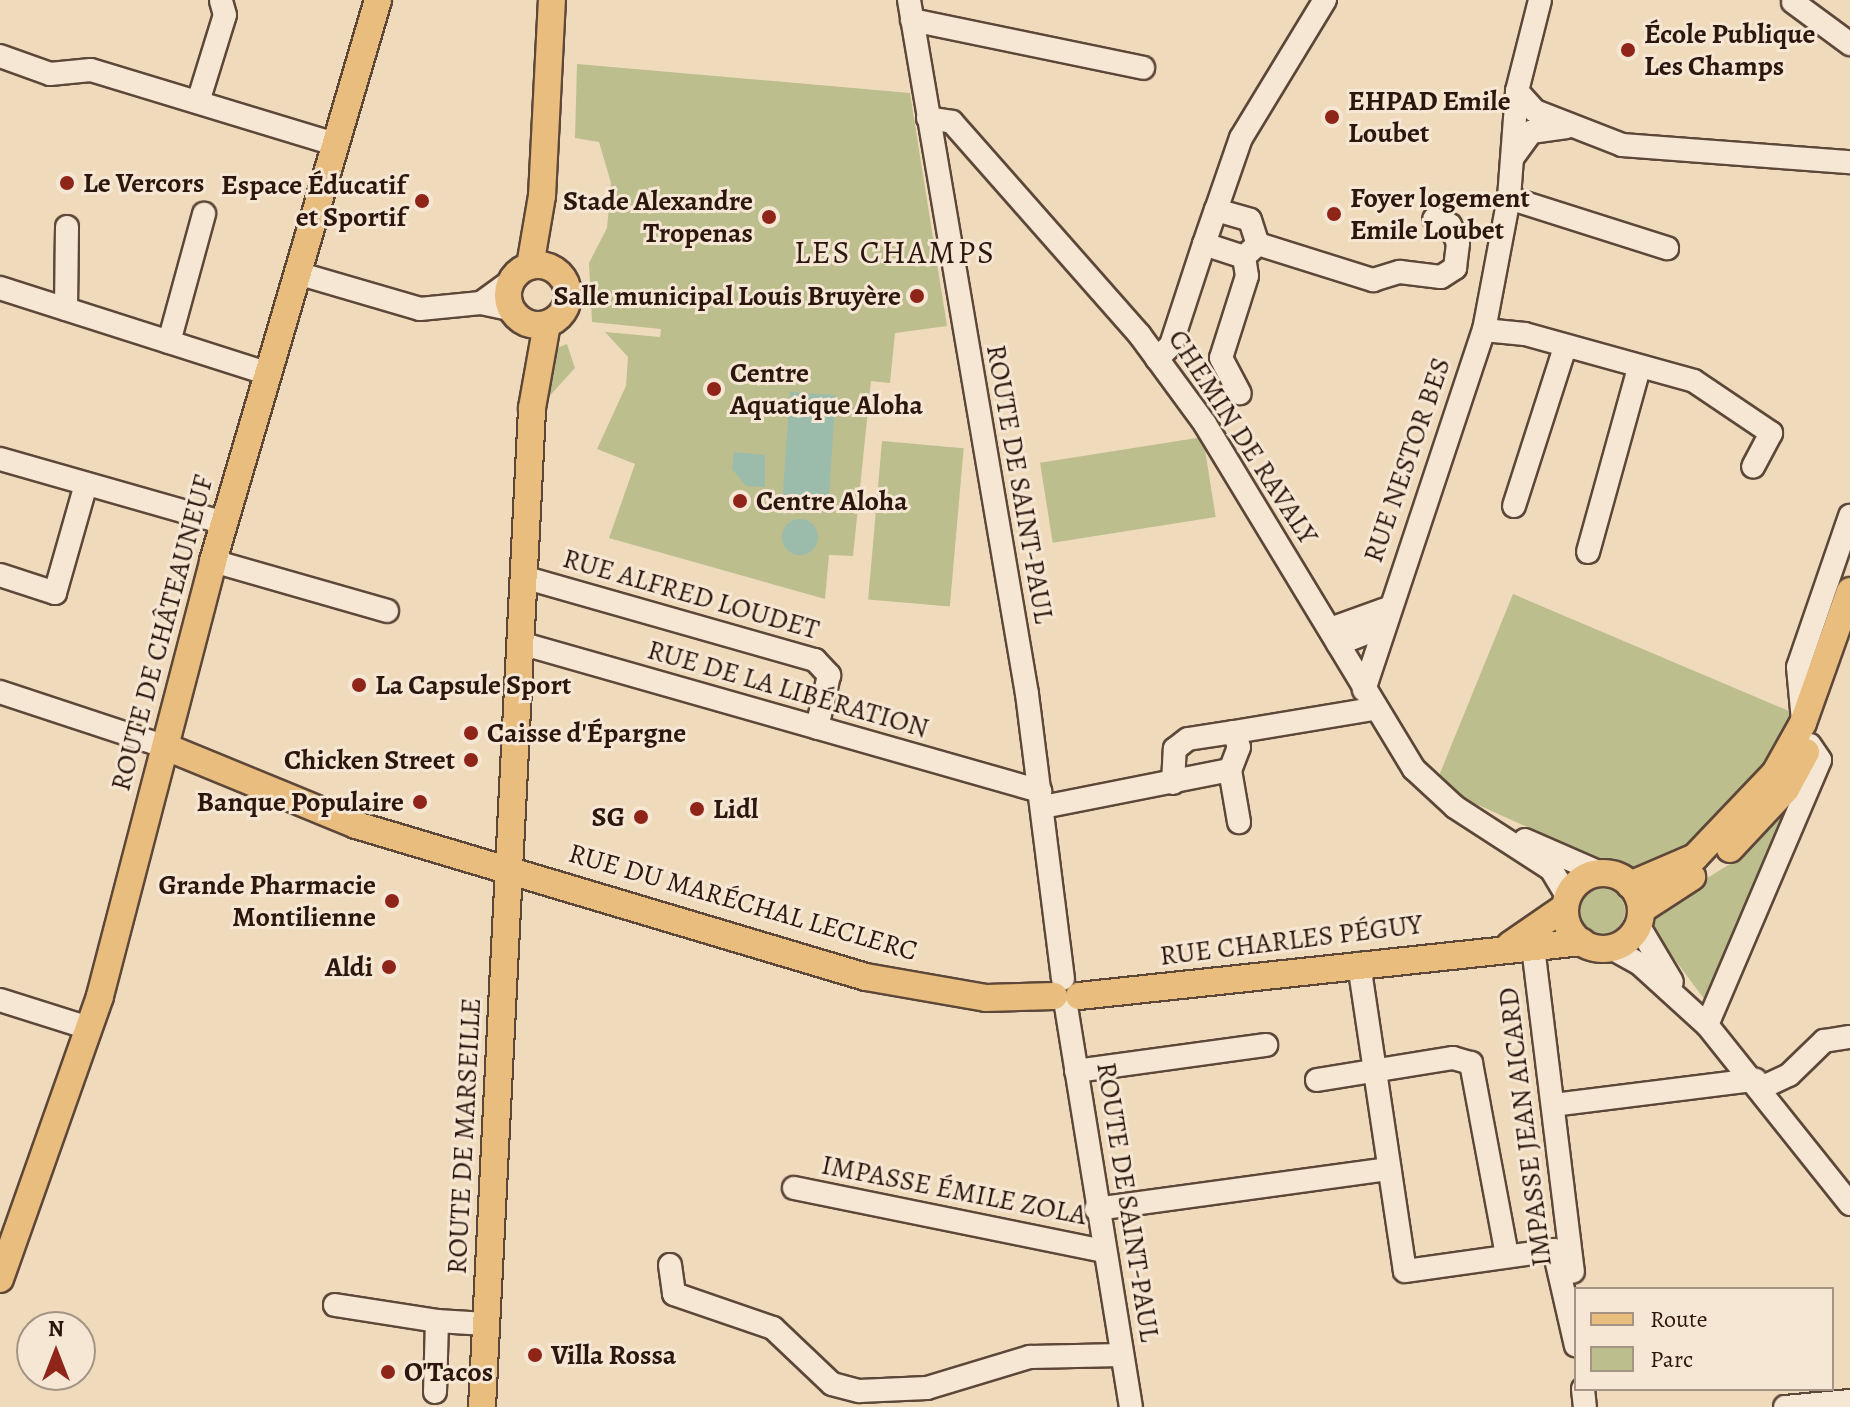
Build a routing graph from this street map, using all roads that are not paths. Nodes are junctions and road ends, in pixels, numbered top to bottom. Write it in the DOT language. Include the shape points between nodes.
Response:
graph roads {
  1 [pos="378,0"];
  2 [pos="552,0"];
  3 [pos="1325,0"];
  4 [pos="1540,0"];
  5 [pos="221,1"];
  6 [pos="1793,2"];
  7 [pos="910,10"];
  8 [pos="1850,44"];
  9 [pos="0,56"];
  10 [pos="1143,68"];
  11 [pos="1517,91"];
  12 [pos="198,102"];
  13 [pos="928,118"];
  14 [pos="1567,127"];
  15 [pos="335,144"];
  16 [pos="1850,162"];
  17 [pos="1511,166"];
  18 [pos="1509,198"];
  19 [pos="1216,210"];
  20 [pos="204,214"];
  21 [pos="1434,219"];
  22 [pos="67,227"];
  23 [pos="1204,244"];
  24 [pos="1667,248"];
  25 [pos="1251,251"];
  26 [pos="540,267"];
  27 [pos="297,273"];
  28 [pos="0,288"];
  29 [pos="66,309"];
  30 [pos="523,310"];
  31 [pos="1484,330"];
  32 [pos="169,342"];
  33 [pos="1565,347"];
  34 [pos="1157,359"];
  35 [pos="1639,368"];
  36 [pos="266,373"];
  37 [pos="1240,393"];
  38 [pos="0,459"];
  39 [pos="1753,467"];
  40 [pos="86,484"];
  41 [pos="1514,506"];
  42 [pos="1850,516"];
  43 [pos="224,523"];
  44 [pos="1588,552"];
  45 [pos="213,561"];
  46 [pos="0,575"];
  47 [pos="523,577"];
  48 [pos="1850,591"];
  49 [pos="387,611"];
  50 [pos="1384,618"];
  51 [pos="1334,637"];
  52 [pos="520,643"];
  53 [pos="1850,643"];
  54 [pos="0,692"];
  55 [pos="1369,700"];
  56 [pos="817,728"];
  57 [pos="1234,732"];
  58 [pos="1807,734"];
  59 [pos="166,747"];
  60 [pos="1230,770"];
  61 [pos="1173,783"];
  62 [pos="1042,799"];
  63 [pos="1475,820"];
  64 [pos="1239,822"];
  65 [pos="510,869"];
  66 [pos="1603,874"];
  67 [pos="1630,885"];
  68 [pos="1567,902"];
  69 [pos="1640,917"];
  70 [pos="1582,942"];
  71 [pos="1522,946"];
  72 [pos="1611,948"];
  73 [pos="1359,964"];
  74 [pos="1066,994"];
  75 [pos="0,1000"];
  76 [pos="1686,1004"];
  77 [pos="1707,1025"];
  78 [pos="89,1028"];
  79 [pos="1850,1037"];
  80 [pos="1266,1045"];
  81 [pos="1076,1071"];
  82 [pos="1374,1071"];
  83 [pos="1317,1080"];
  84 [pos="1758,1084"];
  85 [pos="1553,1105"];
  86 [pos="1389,1169"];
  87 [pos="794,1188"];
  88 [pos="1850,1204"];
  89 [pos="1096,1209"];
  90 [pos="7,1247"];
  91 [pos="1103,1251"];
  92 [pos="1507,1256"];
  93 [pos="670,1265"];
  94 [pos="0,1279"];
  95 [pos="1575,1287"];
  96 [pos="335,1305"];
  97 [pos="437,1321"];
  98 [pos="486,1324"];
  99 [pos="1574,1339"];
  100 [pos="1122,1355"];
  101 [pos="435,1392"];
  102 [pos="1850,1401"];
  103 [pos="1784,1406"];
  104 [pos="482,1407"];
  105 [pos="1131,1407"];
  106 [pos="1773,1407"];
  1 -- 15 [label="main road, ROUTE DE CHÂTEAUNEUF"];
  2 -- 26 [label="main road"];
  3 -- 19 [label="street" via="1241,138"];
  4 -- 11 [label="street, RUE NESTOR BES"];
  5 -- 12 [label="street" via="225,15"];
  6 -- 8 [label="street"];
  7 -- 10 [label="street"];
  7 -- 13 [label="street, ROUTE DE SAINT-PAUL"];
  9 -- 12 [label="street" via="50,74 91,70"];
  11 -- 14 [label="street" via="1535,111"];
  11 -- 17 [label="street, RUE NESTOR BES"];
  12 -- 15 [label="street"];
  13 -- 34 [label="street, CHEMIN DE RAVALY" via="952,122 1012,185"];
  13 -- 62 [label="street, ROUTE DE SAINT-PAUL"];
  14 -- 16 [label="street" via="1646,149"];
  14 -- 17 [label="street" via="1531,132"];
  15 -- 27 [label="main road, ROUTE DE CHÂTEAUNEUF"];
  17 -- 18 [label="street, RUE NESTOR BES"];
  18 -- 24 [label="street"];
  18 -- 31 [label="street, RUE NESTOR BES"];
  19 -- 23 [label="street"];
  19 -- 25 [label="street" via="1250,220"];
  20 -- 32 [label="street"];
  21 -- 25 [label="street" via="1450,225 1458,243 1455,268 1441,277 1400,272 1373,280"];
  22 -- 29 [label="street"];
  23 -- 25 [label="street"];
  23 -- 34 [label="street" via="1171,345"];
  25 -- 37 [label="street" via="1221,358"];
  26 -- 30 [label="main road"];
  26 -- 30 [label="main road" via="568,295 562,313"];
  27 -- 30 [label="street" via="420,309 481,303"];
  27 -- 36 [label="main road, ROUTE DE CHÂTEAUNEUF"];
  28 -- 29 [label="street"];
  29 -- 32 [label="street"];
  30 -- 47 [label="main road, ROUTE DE MARSEILLE" via="532,408"];
  31 -- 33 [label="street"];
  31 -- 50 [label="street, RUE NESTOR BES"];
  32 -- 36 [label="street"];
  33 -- 35 [label="street"];
  33 -- 41 [label="street"];
  34 -- 51 [label="street, CHEMIN DE RAVALY"];
  35 -- 39 [label="street" via="1694,381 1771,433"];
  35 -- 44 [label="street"];
  36 -- 43 [label="main road, ROUTE DE CHÂTEAUNEUF"];
  38 -- 40 [label="street"];
  40 -- 43 [label="street"];
  40 -- 46 [label="street" via="55,593"];
  42 -- 58 [label="street" via="1798,667"];
  43 -- 45 [label="main road, ROUTE DE CHÂTEAUNEUF"];
  45 -- 49 [label="street"];
  45 -- 59 [label="main road, ROUTE DE CHÂTEAUNEUF"];
  47 -- 52 [label="main road, ROUTE DE MARSEILLE"];
  47 -- 56 [label="street, RUE ALFRED LOUDET" via="815,660 829,675"];
  48 -- 58 [label="main road"];
  50 -- 51 [label="street"];
  50 -- 55 [label="street, RUE NESTOR BES"];
  51 -- 55 [label="street, CHEMIN DE RAVALY"];
  52 -- 56 [label="street, RUE DE LA LIBÉRATION"];
  52 -- 65 [label="main road, ROUTE DE MARSEILLE"];
  53 -- 58 [label="main road"];
  54 -- 59 [label="street"];
  55 -- 57 [label="street"];
  55 -- 63 [label="street, CHEMIN DE RAVALY" via="1414,769"];
  56 -- 62 [label="street, RUE DE LA LIBÉRATION"];
  57 -- 60 [label="street" via="1239,747"];
  57 -- 61 [label="street" via="1188,739 1175,749"];
  58 -- 67 [label="main road" via="1717,838 1673,872"];
  58 -- 69 [label="main road" via="1758,824"];
  58 -- 77 [label="street" via="1820,760"];
  59 -- 65 [label="main road, RUE DU MARÉCHAL LECLERC" via="356,825"];
  59 -- 78 [label="main road, ROUTE DE CHÂTEAUNEUF"];
  60 -- 61 [label="street"];
  60 -- 64 [label="street"];
  61 -- 62 [label="street"];
  62 -- 74 [label="street, ROUTE DE SAINT-PAUL"];
  63 -- 66 [label="street, CHEMIN DE RAVALY"];
  63 -- 68 [label="street, CHEMIN DE RAVALY" via="1529,851"];
  65 -- 74 [label="main road, RUE DU MARÉCHAL LECLERC" via="866,977 986,998"];
  65 -- 98 [label="main road, ROUTE DE MARSEILLE"];
  66 -- 67 [label="main road"];
  66 -- 68 [label="main road" via="1582,880"];
  67 -- 69 [label="main road"];
  68 -- 70 [label="main road"];
  68 -- 71 [label="main road, RUE CHARLES PÉGUY"];
  69 -- 72 [label="main road"];
  69 -- 76 [label="street"];
  70 -- 71 [label="main road, RUE CHARLES PÉGUY"];
  70 -- 72 [label="main road"];
  71 -- 73 [label="main road, RUE CHARLES PÉGUY"];
  71 -- 85 [label="street, IMPASSE JEAN AICARD"];
  72 -- 76 [label="street"];
  73 -- 74 [label="main road, RUE CHARLES PÉGUY"];
  73 -- 82 [label="street"];
  74 -- 81 [label="street, ROUTE DE SAINT-PAUL"];
  75 -- 78 [label="street"];
  76 -- 77 [label="street"];
  77 -- 84 [label="street"];
  78 -- 90 [label="main road, ROUTE DE CHÂTEAUNEUF"];
  79 -- 84 [label="street" via="1824,1041 1789,1075"];
  80 -- 81 [label="street"];
  81 -- 89 [label="street, ROUTE DE SAINT-PAUL"];
  82 -- 83 [label="street"];
  82 -- 86 [label="street"];
  82 -- 92 [label="street" via="1453,1058 1477,1070"];
  84 -- 85 [label="street"];
  84 -- 88 [label="street"];
  85 -- 95 [label="street, IMPASSE JEAN AICARD"];
  86 -- 89 [label="street"];
  86 -- 92 [label="street" via="1405,1271"];
  87 -- 91 [label="street, IMPASSE ÉMILE ZOLA"];
  89 -- 91 [label="street, ROUTE DE SAINT-PAUL"];
  90 -- 94 [label="main road, ROUTE DE CHÂTEAUNEUF"];
  91 -- 100 [label="street, ROUTE DE SAINT-PAUL"];
  92 -- 99 [label="street" via="1559,1253"];
  93 -- 100 [label="street" via="674,1294 773,1328 832,1384 859,1391 927,1388 1030,1357"];
  96 -- 97 [label="street"];
  97 -- 98 [label="street"];
  97 -- 101 [label="street"];
  98 -- 104 [label="main road, ROUTE DE MARSEILLE"];
  100 -- 105 [label="street, ROUTE DE SAINT-PAUL"];
  102 -- 103 [label="street"];
  103 -- 106 [label="street"];
}
